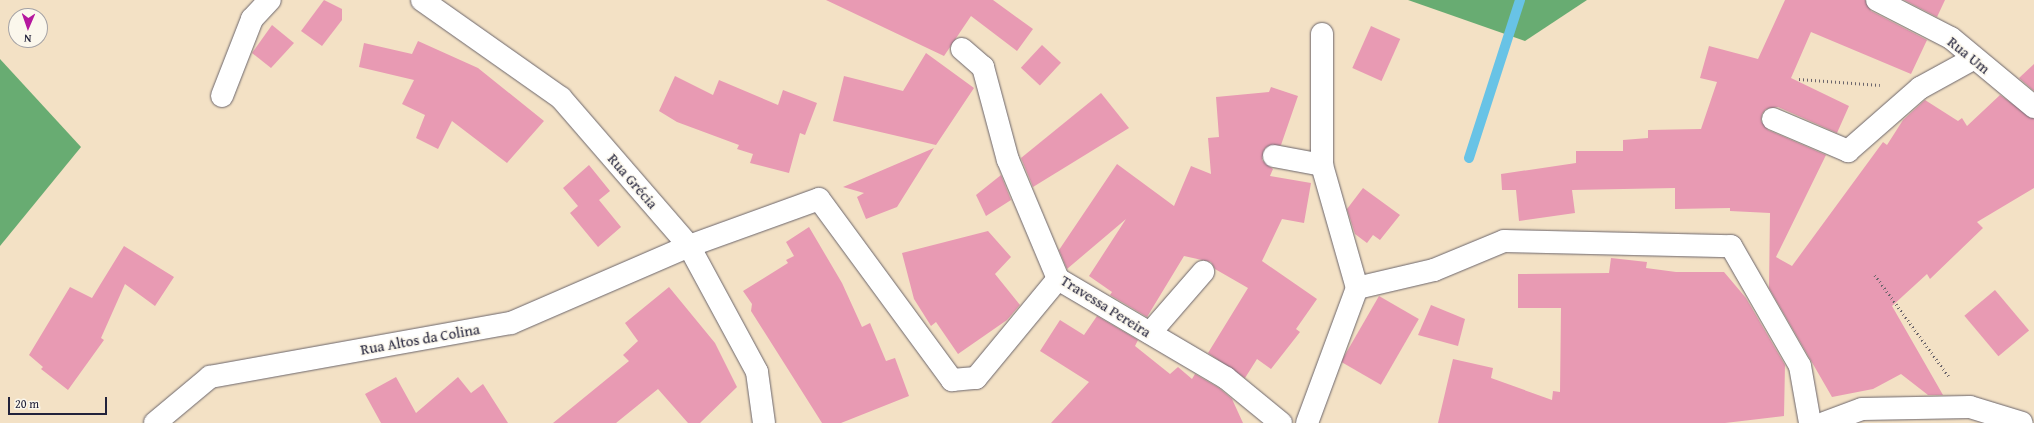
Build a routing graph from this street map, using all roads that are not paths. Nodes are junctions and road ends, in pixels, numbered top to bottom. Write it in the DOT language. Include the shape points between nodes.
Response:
graph roads {
  1 [pos="270,0"];
  2 [pos="422,0"];
  3 [pos="1878,0"];
  4 [pos="1322,34"];
  5 [pos="962,49"];
  6 [pos="1973,59"];
  7 [pos="222,96"];
  8 [pos="2034,107"];
  9 [pos="1773,120"];
  10 [pos="1274,156"];
  11 [pos="1322,165"];
  12 [pos="689,246"];
  13 [pos="1203,272"];
  14 [pos="1058,278"];
  15 [pos="1357,288"];
  16 [pos="1150,333"];
  17 [pos="155,423"];
  18 [pos="764,423"];
  19 [pos="1281,423"];
  20 [pos="1307,423"];
  21 [pos="1810,423"];
  22 [pos="1824,423"];
  23 [pos="2022,423"];
  1 -- 7 [label="street" via="252,19"];
  2 -- 12 [label="street, Rua Grécia" via="561,98"];
  3 -- 6 [label="street, Rua Um" via="1951,38"];
  4 -- 11 [label="street"];
  5 -- 14 [label="street, Travessa Pereira" via="983,67 1008,160"];
  6 -- 8 [label="street, Rua Um"];
  6 -- 9 [label="street" via="1920,88 1848,151"];
  10 -- 11 [label="street"];
  11 -- 15 [label="street"];
  12 -- 14 [label="street, Rua Altos da Colina" via="819,199 952,380 976,378"];
  12 -- 17 [label="street, Rua Altos da Colina" via="511,323 210,377"];
  12 -- 18 [label="street, Rua Grécia" via="757,372"];
  13 -- 16 [label="street"];
  14 -- 16 [label="street, Travessa Pereira"];
  15 -- 20 [label="street"];
  15 -- 21 [label="street" via="1434,270 1504,241 1731,246 1800,366"];
  16 -- 19 [label="street, Travessa Pereira" via="1226,378"];
  22 -- 23 [label="street" via="1862,409 1970,406"];
}
